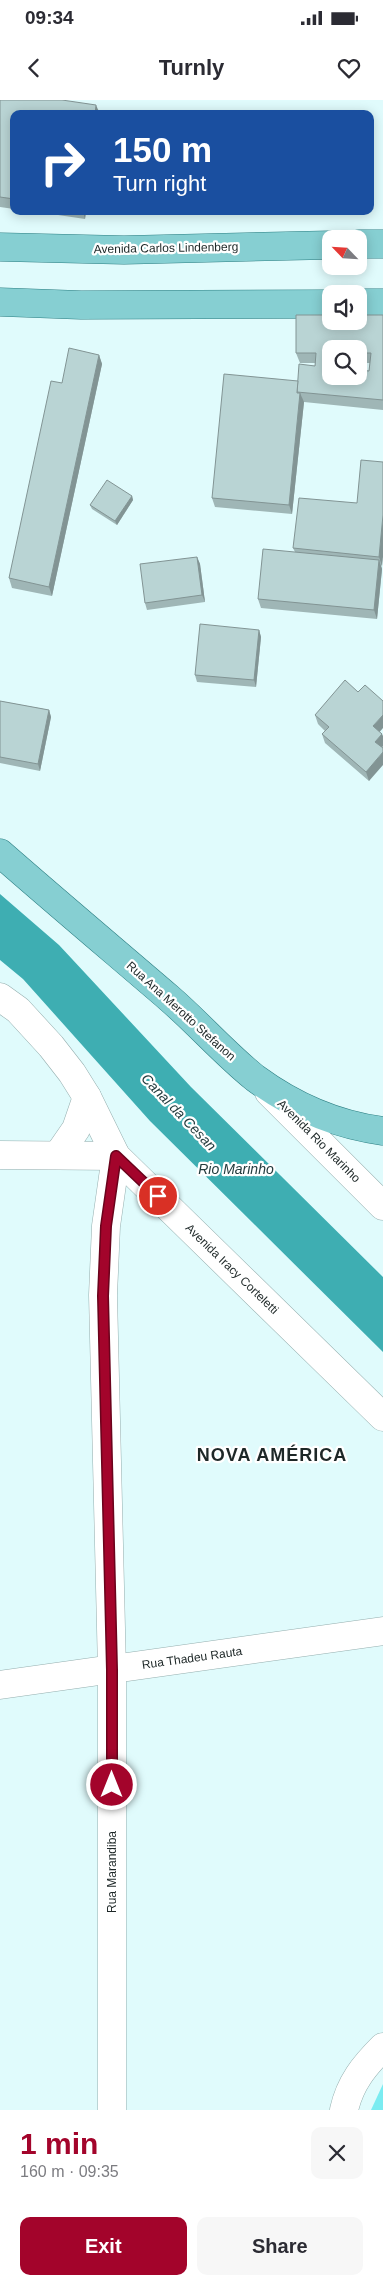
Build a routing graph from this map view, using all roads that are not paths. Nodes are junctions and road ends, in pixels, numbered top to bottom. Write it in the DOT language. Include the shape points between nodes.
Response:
graph roads {
  1 [pos="0,241"];
  2 [pos="368,244"];
  3 [pos="383,244"];
  4 [pos="322,245"];
  5 [pos="0,247"];
  6 [pos="45,249"];
  7 [pos="0,302"];
  8 [pos="367,303"];
  9 [pos="383,303"];
  10 [pos="322,304"];
  11 [pos="0,853"];
  12 [pos="0,997"];
  13 [pos="254,1077"];
  14 [pos="87,1097"];
  15 [pos="383,1132"];
  16 [pos="0,1155"];
  17 [pos="58,1155"];
  18 [pos="116,1156"];
  19 [pos="383,1206"];
  20 [pos="383,1417"];
  21 [pos="383,1631"];
  22 [pos="112,1670"];
  23 [pos="0,1685"];
  24 [pos="383,2047"];
  25 [pos="112,2110"];
  26 [pos="344,2110"];
  1 -- 6 [label="street"];
  2 -- 3 [label="main road"];
  4 -- 6 [label="main road, Avenida Carlos Lindenberg"];
  5 -- 6 [label="main road, Avenida Carlos Lindenberg"];
  7 -- 10 [label="main road"];
  8 -- 9 [label="main road"];
  11 -- 13 [label="main road, Rua Ana Merotto Stefanon" via="185,1012"];
  12 -- 14 [label="street, Avenida Iracy Corteletti" via="18,1010 50,1046"];
  13 -- 15 [label="main road, Rua Ana Merotto Stefanon" via="311,1111"];
  13 -- 19 [label="street, Avenida Rio Marinho"];
  14 -- 17 [label="street" via="76,1128"];
  14 -- 18 [label="street, Avenida Iracy Corteletti"];
  16 -- 17 [label="street"];
  17 -- 18 [label="street"];
  18 -- 20 [label="street, Avenida Iracy Corteletti"];
  18 -- 22 [label="street, Rua Marandiba" via="106,1226 103,1296"];
  21 -- 22 [label="street, Rua Thadeu Rauta"];
  22 -- 23 [label="street, Rua Thadeu Rauta"];
  22 -- 25 [label="street, Rua Marandiba"];
  24 -- 26 [label="street" via="362,2068 348,2094"];
}
